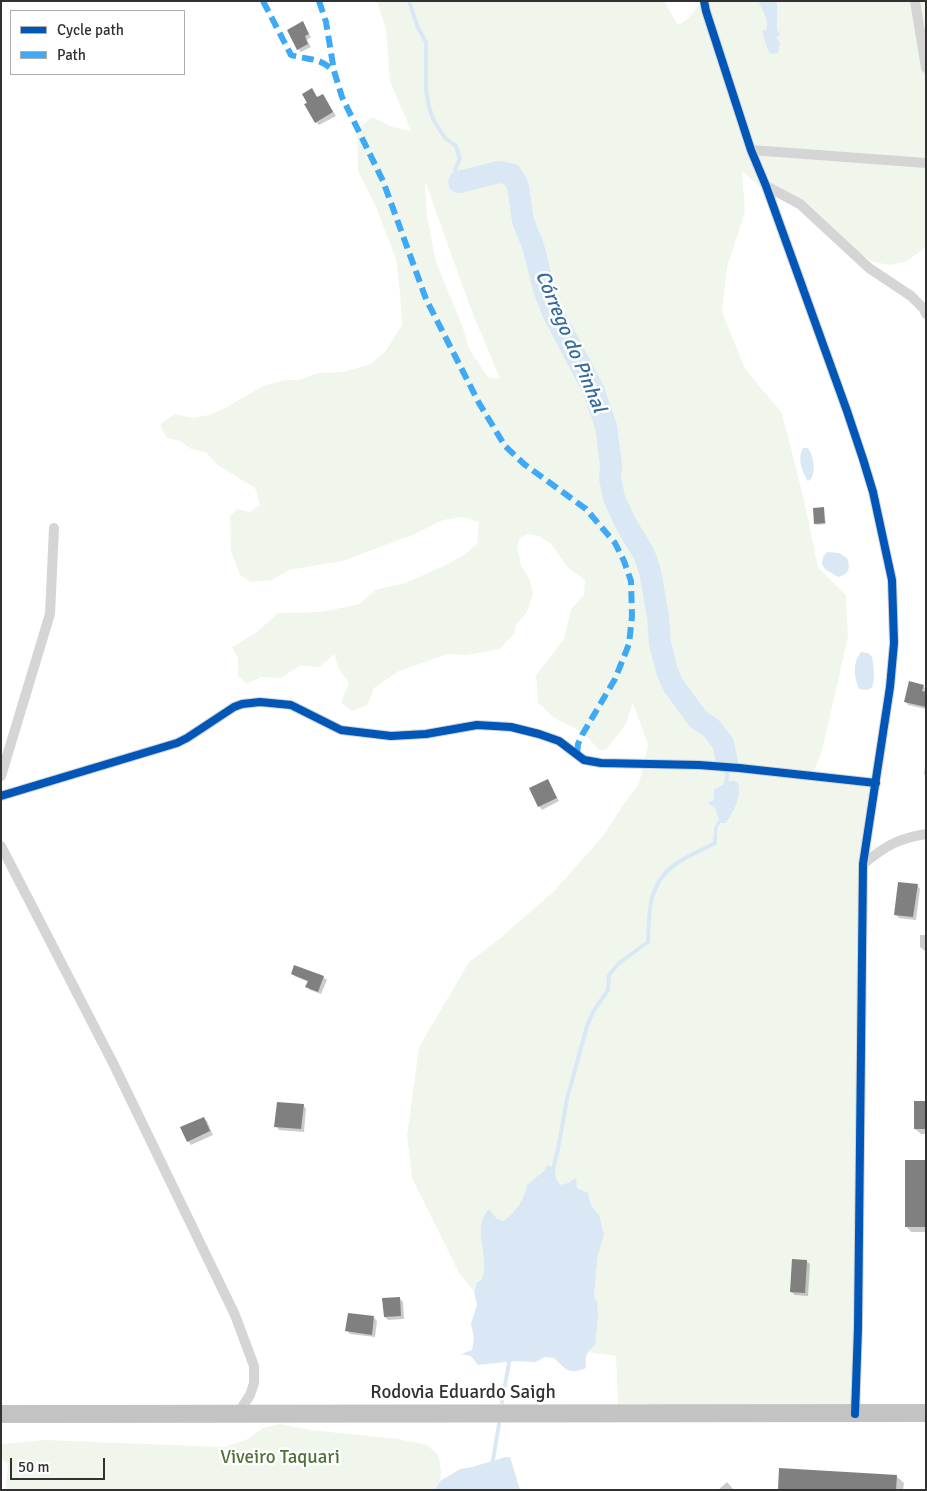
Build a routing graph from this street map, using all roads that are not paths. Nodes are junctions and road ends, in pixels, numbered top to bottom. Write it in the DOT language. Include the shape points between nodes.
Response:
graph roads {
  1 [pos="704,1"];
  2 [pos="915,1"];
  3 [pos="926,68"];
  4 [pos="751,150"];
  5 [pos="926,163"];
  6 [pos="766,186"];
  7 [pos="926,314"];
  8 [pos="54,528"];
  9 [pos="1,776"];
  10 [pos="876,783"];
  11 [pos="1,796"];
  12 [pos="926,834"];
  13 [pos="1,846"];
  14 [pos="863,864"];
  15 [pos="926,1413"];
  16 [pos="1,1414"];
  17 [pos="855,1414"];
  18 [pos="237,1415"];
  1 -- 4 [label="street"];
  2 -- 3 [label="street"];
  4 -- 5 [label="street"];
  4 -- 6 [label="street"];
  6 -- 7 [label="street" via="800,204 869,268 911,296"];
  6 -- 10 [label="street" via="855,435 873,492 892,580 894,643"];
  8 -- 9 [label="street" via="50,614"];
  10 -- 11 [label="street" via="699,765 601,763 584,760 560,741 511,727 477,725 391,736 348,731 291,705 260,702 234,707 177,743"];
  10 -- 14 [label="street"];
  12 -- 14 [label="street" via="898,840"];
  13 -- 18 [label="street" via="113,1063 235,1315 254,1366 250,1395"];
  14 -- 17 [label="street"];
  15 -- 17 [label="highway, Rodovia Eduardo Saigh"];
  16 -- 18 [label="highway, Rodovia Eduardo Saigh"];
  17 -- 18 [label="highway, Rodovia Eduardo Saigh"];
}
